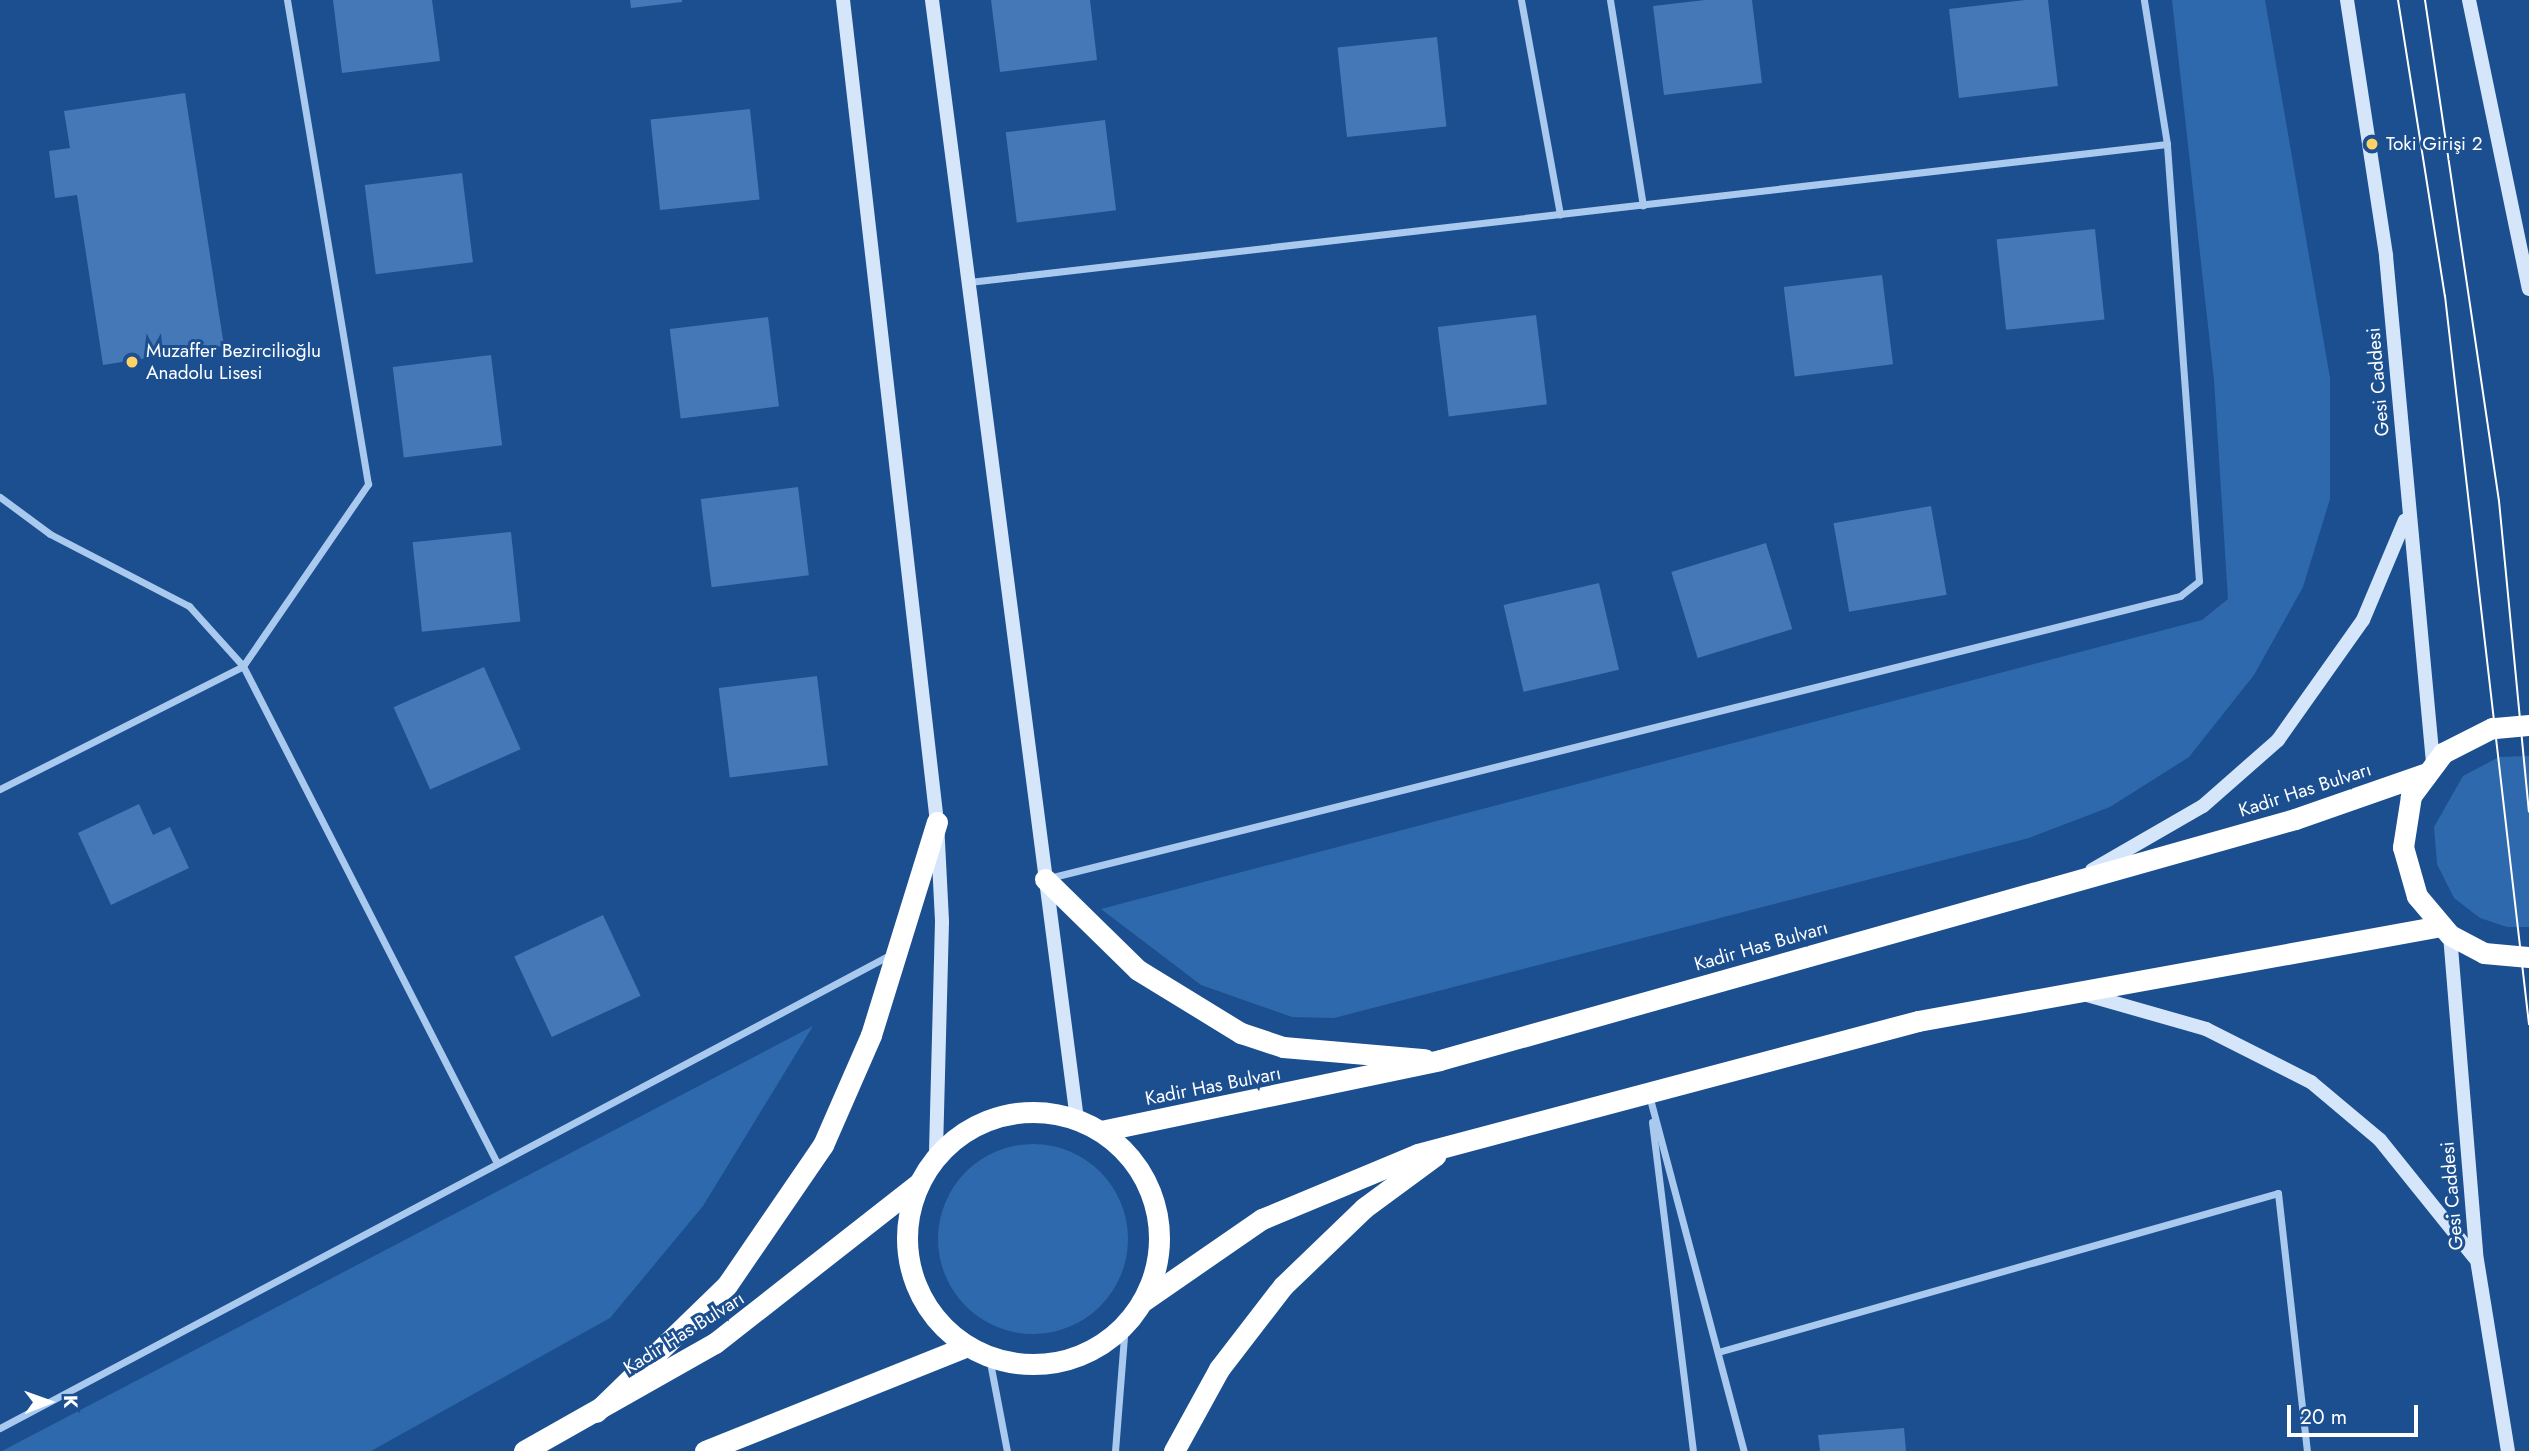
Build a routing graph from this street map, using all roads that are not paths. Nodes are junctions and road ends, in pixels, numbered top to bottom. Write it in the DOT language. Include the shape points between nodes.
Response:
graph roads {
  1 [pos="287,0"];
  2 [pos="843,0"];
  3 [pos="932,0"];
  4 [pos="1521,0"];
  5 [pos="1611,0"];
  6 [pos="2144,0"];
  7 [pos="2347,0"];
  8 [pos="2469,0"];
  9 [pos="2167,144"];
  10 [pos="1643,205"];
  11 [pos="1560,214"];
  12 [pos="965,282"];
  13 [pos="2529,289"];
  14 [pos="0,496"];
  15 [pos="2407,516"];
  16 [pos="243,666"];
  17 [pos="2529,725"];
  18 [pos="2429,769"];
  19 [pos="0,789"];
  20 [pos="937,822"];
  21 [pos="1045,879"];
  22 [pos="2072,882"];
  23 [pos="2445,931"];
  24 [pos="898,951"];
  25 [pos="2529,957"];
  26 [pos="2058,990"];
  27 [pos="1440,1060"];
  28 [pos="1648,1094"];
  29 [pos="1077,1119"];
  30 [pos="1101,1131"];
  31 [pos="1450,1146"];
  32 [pos="936,1157"];
  33 [pos="497,1163"];
  34 [pos="920,1181"];
  35 [pos="2477,1260"];
  36 [pos="1143,1301"];
  37 [pos="1125,1325"];
  38 [pos="967,1346"];
  39 [pos="1717,1352"];
  40 [pos="989,1357"];
  41 [pos="596,1412"];
  42 [pos="0,1428"];
  43 [pos="524,1451"];
  44 [pos="705,1451"];
  45 [pos="1007,1451"];
  46 [pos="1115,1451"];
  47 [pos="1174,1451"];
  48 [pos="1693,1451"];
  49 [pos="1744,1451"];
  50 [pos="2307,1451"];
  51 [pos="2508,1451"];
  1 -- 16 [label="street" via="368,484"];
  2 -- 20 [label="main road"];
  3 -- 12 [label="main road"];
  4 -- 11 [label="street"];
  5 -- 10 [label="street"];
  6 -- 9 [label="street"];
  7 -- 15 [label="main road, Gesi Caddesi" via="2386,256"];
  8 -- 13 [label="main road"];
  9 -- 10 [label="street"];
  9 -- 21 [label="street" via="2199,581 2180,596"];
  10 -- 11 [label="street"];
  11 -- 12 [label="street"];
  12 -- 21 [label="main road"];
  14 -- 16 [label="street" via="50,534 189,606"];
  15 -- 18 [label="main road, Gesi Caddesi"];
  15 -- 22 [label="main road" via="2363,620 2278,740 2203,806"];
  16 -- 19 [label="street"];
  16 -- 33 [label="street"];
  17 -- 18 [label="highway" via="2466,737"];
  18 -- 22 [label="highway, Kadir Has Bulvarı" via="2295,820"];
  18 -- 23 [label="highway" via="2412,796 2403,847 2417,896"];
  20 -- 24 [label="highway"];
  20 -- 32 [label="main road" via="942,922"];
  21 -- 27 [label="highway" via="1138,970 1241,1033 1283,1047"];
  21 -- 29 [label="main road"];
  22 -- 27 [label="highway, Kadir Has Bulvarı"];
  23 -- 25 [label="highway" via="2484,953"];
  23 -- 26 [label="highway"];
  23 -- 35 [label="main road, Gesi Caddesi"];
  24 -- 33 [label="street"];
  24 -- 41 [label="highway" via="849,1091 794,1195 699,1315"];
  26 -- 28 [label="highway" via="1906,1024"];
  26 -- 35 [label="main road" via="2182,1020 2311,1082 2381,1140"];
  27 -- 30 [label="highway, Kadir Has Bulvarı"];
  28 -- 31 [label="highway"];
  28 -- 39 [label="street"];
  28 -- 48 [label="street"];
  29 -- 30 [label="highway"];
  29 -- 32 [label="highway" via="1016,1112 986,1120"];
  30 -- 36 [label="highway" via="1145,1178 1156,1208 1158,1250"];
  31 -- 36 [label="highway" via="1352,1176 1262,1219"];
  31 -- 47 [label="highway" via="1364,1208 1283,1286 1219,1368"];
  32 -- 34 [label="highway"];
  33 -- 42 [label="street"];
  34 -- 38 [label="highway" via="908,1232 912,1273 936,1318"];
  34 -- 41 [label="highway, Kadir Has Bulvarı" via="778,1300"];
  35 -- 51 [label="main road, Gesi Caddesi"];
  36 -- 37 [label="highway"];
  37 -- 40 [label="highway" via="1076,1358 1018,1364"];
  37 -- 46 [label="street"];
  38 -- 40 [label="highway"];
  38 -- 44 [label="highway"];
  39 -- 49 [label="street"];
  39 -- 50 [label="street" via="2278,1193"];
  40 -- 45 [label="street"];
  41 -- 43 [label="highway, Kadir Has Bulvarı"];
}
